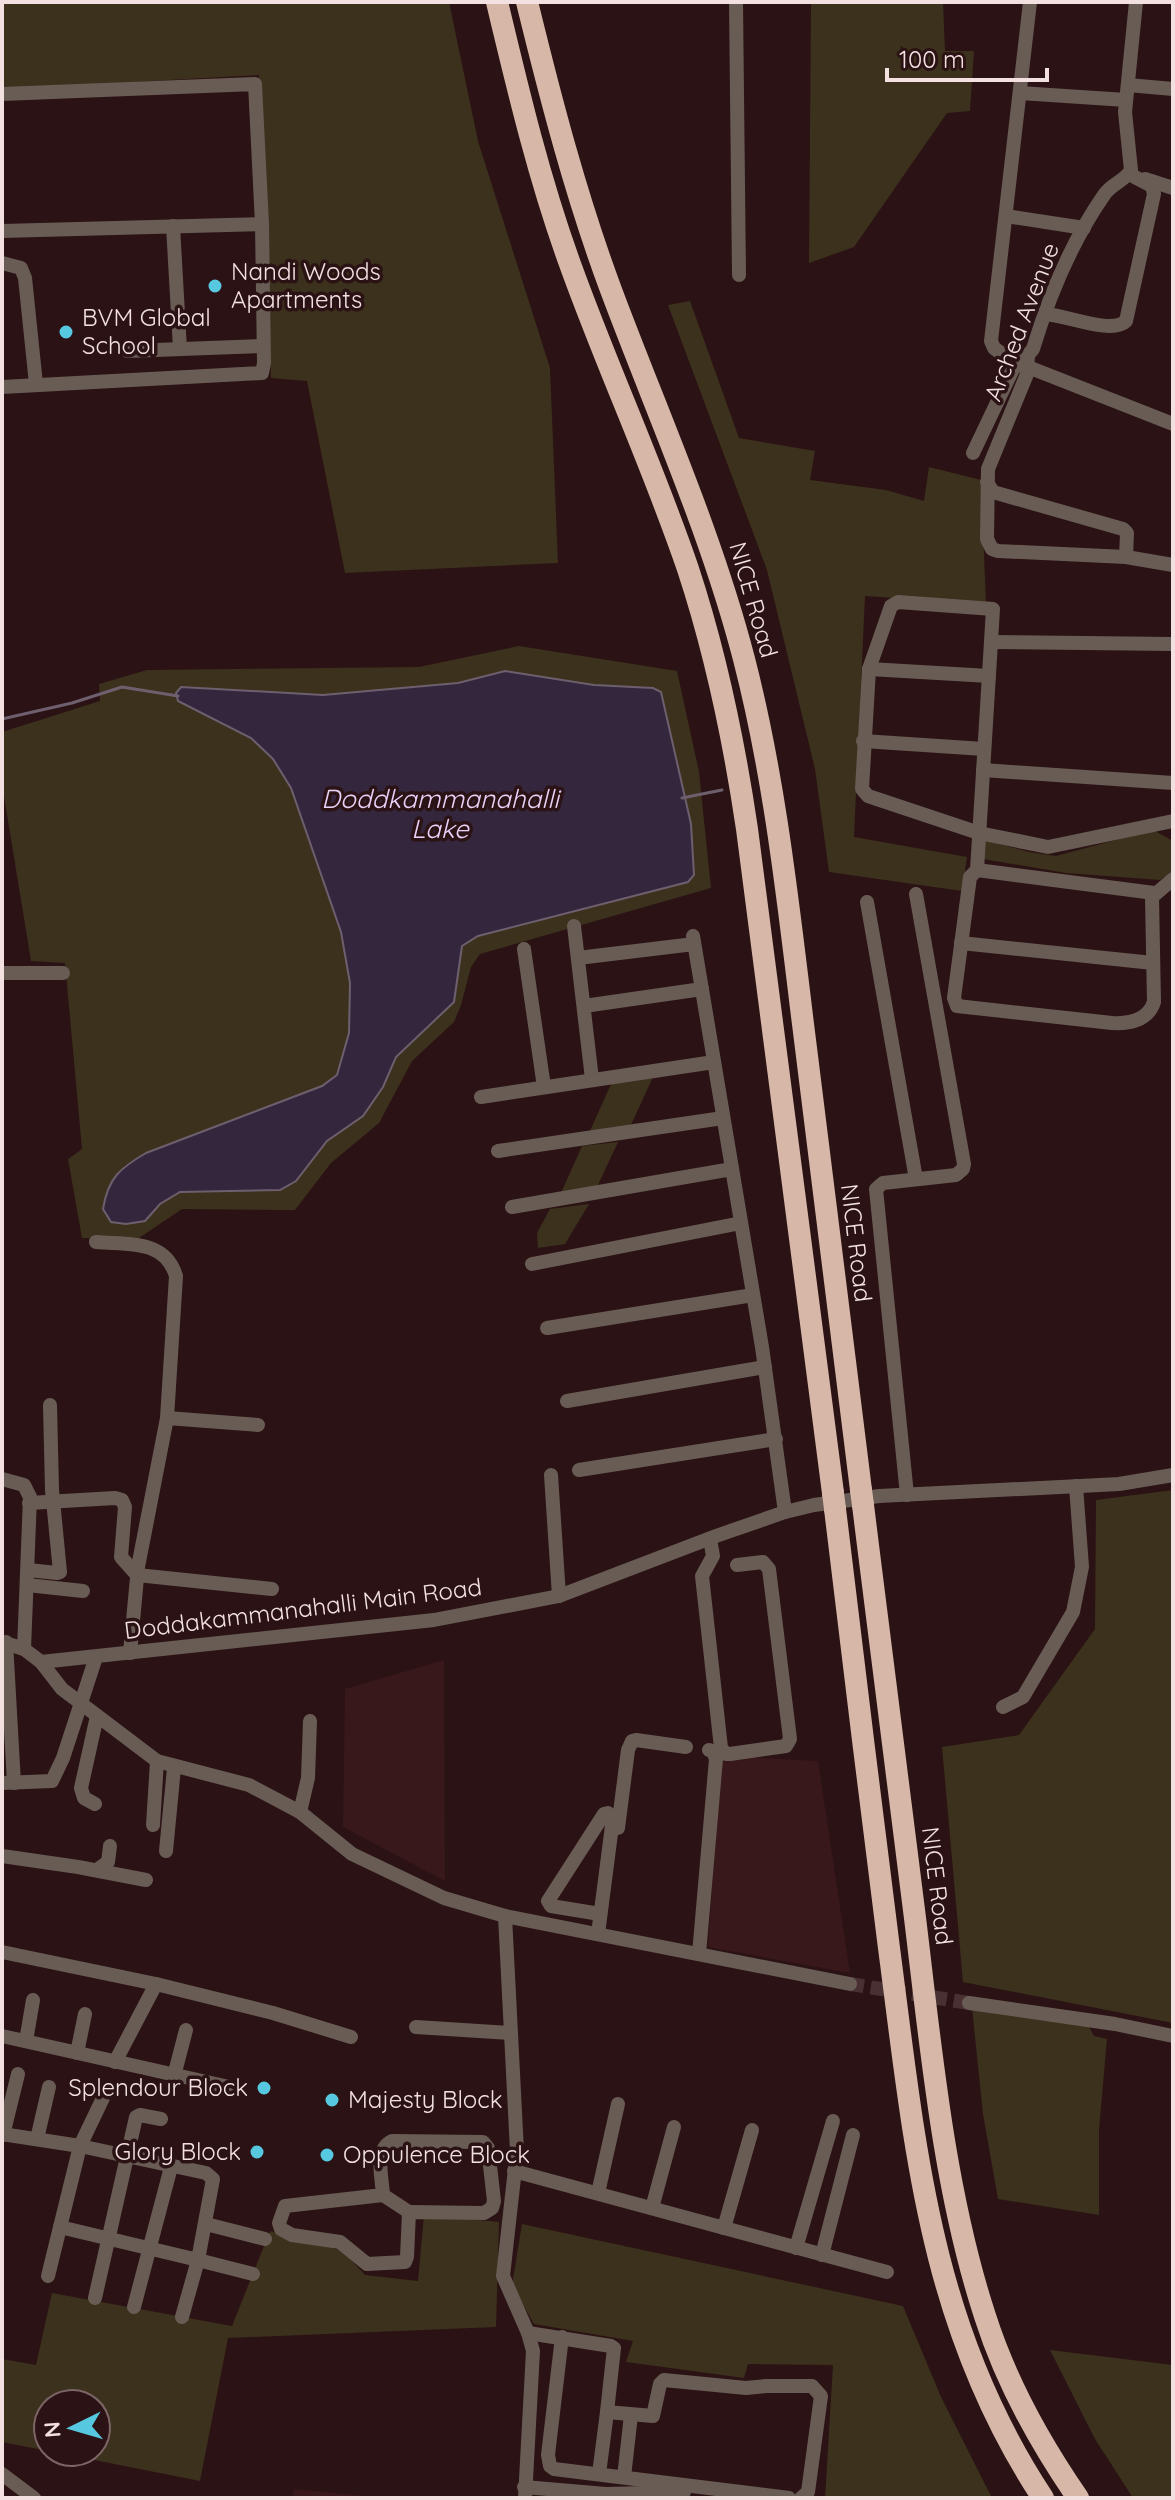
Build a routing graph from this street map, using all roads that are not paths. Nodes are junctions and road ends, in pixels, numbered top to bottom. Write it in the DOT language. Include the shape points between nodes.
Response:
graph roads {
  1 [pos="497,2"];
  2 [pos="527,2"];
  3 [pos="736,2"];
  4 [pos="1030,2"];
  5 [pos="1136,2"];
  6 [pos="1173,89"];
  7 [pos="1020,93"];
  8 [pos="1127,93"];
  9 [pos="2,94"];
  10 [pos="1129,174"];
  11 [pos="1173,188"];
  12 [pos="1006,216"];
  13 [pos="262,224"];
  14 [pos="173,226"];
  15 [pos="1084,228"];
  16 [pos="2,231"];
  17 [pos="2,263"];
  18 [pos="739,275"];
  19 [pos="1045,314"];
  20 [pos="263,346"];
  21 [pos="180,349"];
  22 [pos="128,351"];
  23 [pos="1024,362"];
  24 [pos="36,384"];
  25 [pos="2,387"];
  26 [pos="1173,424"];
  27 [pos="973,453"];
  28 [pos="987,482"];
  29 [pos="1126,557"];
  30 [pos="1173,565"];
  31 [pos="991,642"];
  32 [pos="1173,644"];
  33 [pos="869,669"];
  34 [pos="989,676"];
  35 [pos="863,741"];
  36 [pos="984,749"];
  37 [pos="983,770"];
  38 [pos="1173,783"];
  39 [pos="1173,807"];
  40 [pos="1173,820"];
  41 [pos="979,833"];
  42 [pos="977,870"];
  43 [pos="1173,879"];
  44 [pos="1154,893"];
  45 [pos="916,894"];
  46 [pos="867,902"];
  47 [pos="574,926"];
  48 [pos="961,943"];
  49 [pos="524,949"];
  50 [pos="578,958"];
  51 [pos="1153,963"];
  52 [pos="2,973"];
  53 [pos="63,973"];
  54 [pos="702,989"];
  55 [pos="584,1006"];
  56 [pos="714,1062"];
  57 [pos="592,1079"];
  58 [pos="544,1087"];
  59 [pos="481,1097"];
  60 [pos="723,1118"];
  61 [pos="498,1151"];
  62 [pos="732,1169"];
  63 [pos="916,1179"];
  64 [pos="512,1207"];
  65 [pos="741,1223"];
  66 [pos="96,1242"];
  67 [pos="532,1264"];
  68 [pos="753,1295"];
  69 [pos="547,1328"];
  70 [pos="765,1367"];
  71 [pos="567,1401"];
  72 [pos="50,1405"];
  73 [pos="167,1418"];
  74 [pos="258,1425"];
  75 [pos="776,1439"];
  76 [pos="579,1470"];
  77 [pos="551,1475"];
  78 [pos="1173,1475"];
  79 [pos="2,1479"];
  80 [pos="1076,1486"];
  81 [pos="907,1495"];
  82 [pos="53,1501"];
  83 [pos="29,1503"];
  84 [pos="785,1512"];
  85 [pos="710,1539"];
  86 [pos="737,1565"];
  87 [pos="137,1575"];
  88 [pos="27,1577"];
  89 [pos="272,1589"];
  90 [pos="83,1591"];
  91 [pos="559,1596"];
  92 [pos="4,1642"];
  93 [pos="24,1649"];
  94 [pos="130,1653"];
  95 [pos="96,1657"];
  96 [pos="41,1662"];
  97 [pos="81,1704"];
  98 [pos="1003,1707"];
  99 [pos="97,1716"];
  100 [pos="310,1721"];
  101 [pos="686,1747"];
  102 [pos="709,1750"];
  103 [pos="157,1761"];
  104 [pos="174,1768"];
  105 [pos="8,1783"];
  106 [pos="95,1804"];
  107 [pos="300,1812"];
  108 [pos="153,1825"];
  109 [pos="110,1846"];
  110 [pos="166,1851"];
  111 [pos="2,1856"];
  112 [pos="97,1870"];
  113 [pos="146,1880"];
  114 [pos="600,1914"];
  115 [pos="505,1916"];
  116 [pos="601,1935"];
  117 [pos="2,1952"];
  118 [pos="699,1954"];
  119 [pos="156,1984"];
  120 [pos="850,1984"];
  121 [pos="33,2000"];
  122 [pos="969,2003"];
  123 [pos="85,2014"];
  124 [pos="416,2027"];
  125 [pos="186,2030"];
  126 [pos="511,2033"];
  127 [pos="2,2036"];
  128 [pos="1173,2036"];
  129 [pos="351,2037"];
  130 [pos="26,2041"];
  131 [pos="77,2053"];
  132 [pos="115,2062"];
  133 [pos="18,2074"];
  134 [pos="174,2076"];
  135 [pos="49,2087"];
  136 [pos="229,2087"];
  137 [pos="103,2098"];
  138 [pos="618,2104"];
  139 [pos="161,2119"];
  140 [pos="833,2121"];
  141 [pos="674,2127"];
  142 [pos="752,2130"];
  143 [pos="2,2134"];
  144 [pos="853,2135"];
  145 [pos="37,2139"];
  146 [pos="80,2146"];
  147 [pos="127,2158"];
  148 [pos="171,2167"];
  149 [pos="514,2171"];
  150 [pos="598,2193"];
  151 [pos="383,2195"];
  152 [pos="493,2204"];
  153 [pos="510,2206"];
  154 [pos="652,2208"];
  155 [pos="409,2212"];
  156 [pos="206,2224"];
  157 [pos="60,2227"];
  158 [pos="724,2228"];
  159 [pos="109,2239"];
  160 [pos="265,2239"];
  161 [pos="149,2248"];
  162 [pos="796,2248"];
  163 [pos="822,2255"];
  164 [pos="198,2260"];
  165 [pos="887,2272"];
  166 [pos="253,2274"];
  167 [pos="48,2276"];
  168 [pos="95,2298"];
  169 [pos="134,2307"];
  170 [pos="182,2317"];
  171 [pos="528,2333"];
  172 [pos="562,2337"];
  173 [pos="533,2351"];
  174 [pos="560,2354"];
  175 [pos="607,2412"];
  176 [pos="631,2415"];
  177 [pos="2,2474"];
  178 [pos="599,2474"];
  179 [pos="624,2477"];
  180 [pos="735,2491"];
  181 [pos="525,2493"];
  182 [pos="34,2498"];
  183 [pos="789,2498"];
  184 [pos="801,2498"];
  185 [pos="1043,2498"];
  186 [pos="1078,2498"];
  1 -- 185 [label="highway" via="558,229 649,465 720,682 739,776 905,2070 933,2239 974,2368"];
  2 -- 186 [label="highway, NICE Road" via="590,231 733,617 768,765 920,1963 960,2224 1000,2357"];
  3 -- 18 [label="street"];
  4 -- 7 [label="street"];
  5 -- 8 [label="street"];
  6 -- 8 [label="street"];
  7 -- 8 [label="street"];
  7 -- 12 [label="street"];
  8 -- 10 [label="street"];
  9 -- 13 [label="street" via="255,84"];
  10 -- 11 [label="street"];
  10 -- 15 [label="street, Arched Avenue" via="1106,192"];
  10 -- 19 [label="street" via="1152,186 1154,194 1126,321 1108,327"];
  12 -- 15 [label="street"];
  12 -- 23 [label="street" via="991,341 994,348"];
  13 -- 14 [label="street"];
  13 -- 20 [label="street"];
  14 -- 16 [label="street"];
  14 -- 21 [label="street"];
  15 -- 19 [label="street, Arched Avenue"];
  17 -- 24 [label="street" via="21,268 25,278"];
  19 -- 23 [label="street, Arched Avenue"];
  20 -- 21 [label="street"];
  20 -- 24 [label="street" via="264,371"];
  21 -- 22 [label="street"];
  23 -- 26 [label="street"];
  23 -- 27 [label="street"];
  23 -- 28 [label="street, Arched Avenue"];
  24 -- 25 [label="street"];
  28 -- 29 [label="street" via="993,492 1123,529"];
  28 -- 29 [label="street, Arched Avenue" via="987,539 992,549"];
  29 -- 30 [label="street"];
  31 -- 32 [label="street"];
  31 -- 33 [label="street" via="993,609 898,602 891,606"];
  31 -- 34 [label="street"];
  33 -- 34 [label="street"];
  33 -- 35 [label="street"];
  34 -- 36 [label="street"];
  35 -- 36 [label="street"];
  35 -- 41 [label="street" via="862,789 868,796"];
  36 -- 37 [label="street"];
  37 -- 38 [label="street"];
  37 -- 41 [label="street"];
  39 -- 40 [label="street"];
  40 -- 41 [label="street" via="1048,847"];
  41 -- 42 [label="street"];
  42 -- 44 [label="street"];
  42 -- 48 [label="street" via="970,877"];
  43 -- 44 [label="street"];
  44 -- 51 [label="street"];
  45 -- 63 [label="street" via="964,1164 956,1175"];
  46 -- 63 [label="street"];
  47 -- 50 [label="street"];
  48 -- 51 [label="street"];
  48 -- 51 [label="street" via="954,1002 961,1008 1129,1023 1153,1007"];
  49 -- 58 [label="street"];
  50 -- 54 [label="street" via="694,940"];
  50 -- 55 [label="street"];
  52 -- 53 [label="street"];
  54 -- 55 [label="street"];
  54 -- 56 [label="street"];
  55 -- 57 [label="street"];
  56 -- 57 [label="street"];
  56 -- 60 [label="street"];
  57 -- 58 [label="street"];
  58 -- 59 [label="street"];
  60 -- 61 [label="street"];
  60 -- 62 [label="street"];
  62 -- 64 [label="street"];
  62 -- 65 [label="street"];
  63 -- 81 [label="street" via="879,1185 875,1194"];
  65 -- 67 [label="street"];
  65 -- 68 [label="street"];
  66 -- 73 [label="street" via="155,1248 173,1266"];
  68 -- 69 [label="street"];
  68 -- 70 [label="street"];
  70 -- 71 [label="street"];
  70 -- 75 [label="street"];
  72 -- 82 [label="street"];
  73 -- 74 [label="street"];
  73 -- 87 [label="street"];
  75 -- 76 [label="street"];
  75 -- 84 [label="street"];
  77 -- 91 [label="street"];
  78 -- 80 [label="street, Doddakammanahalli Main Road"];
  79 -- 83 [label="street" via="24,1485"];
  80 -- 81 [label="street, Doddakammanahalli Main Road"];
  80 -- 98 [label="street" via="1083,1558 1073,1612 1023,1697"];
  81 -- 84 [label="street, Doddakammanahalli Main Road"];
  82 -- 83 [label="street"];
  82 -- 87 [label="street" via="122,1500 121,1557"];
  82 -- 88 [label="street" via="60,1572"];
  83 -- 88 [label="street"];
  84 -- 85 [label="street, Doddakammanahalli Main Road"];
  85 -- 86 [label="street" via="713,1556 702,1576 721,1748 726,1754 786,1746 790,1739 769,1569 763,1562"];
  85 -- 91 [label="street, Doddakammanahalli Main Road"];
  87 -- 89 [label="street"];
  87 -- 94 [label="street"];
  88 -- 90 [label="street"];
  88 -- 93 [label="street"];
  91 -- 94 [label="street, Doddakammanahalli Main Road" via="434,1620"];
  92 -- 93 [label="street"];
  92 -- 105 [label="street"];
  93 -- 96 [label="street"];
  94 -- 95 [label="street, Doddakammanahalli Main Road"];
  95 -- 96 [label="street, Doddakammanahalli Main Road"];
  95 -- 97 [label="street"];
  96 -- 97 [label="street"];
  97 -- 99 [label="street"];
  97 -- 105 [label="street" via="52,1781"];
  99 -- 103 [label="street"];
  99 -- 106 [label="street" via="81,1788 84,1798"];
  100 -- 107 [label="street" via="308,1778"];
  101 -- 116 [label="street" via="636,1740 629,1745"];
  102 -- 118 [label="street" via="716,1759"];
  103 -- 104 [label="street"];
  103 -- 108 [label="street"];
  104 -- 107 [label="street" via="249,1785"];
  104 -- 110 [label="street"];
  107 -- 115 [label="street" via="352,1854 444,1898"];
  109 -- 112 [label="street" via="108,1862"];
  111 -- 112 [label="street"];
  112 -- 113 [label="street"];
  114 -- 114 [label="street" via="613,1818 608,1813 548,1901 551,1906"];
  114 -- 116 [label="street"];
  115 -- 116 [label="street"];
  115 -- 126 [label="street"];
  116 -- 118 [label="street"];
  117 -- 119 [label="street"];
  118 -- 120 [label="street"];
  119 -- 129 [label="street"];
  119 -- 132 [label="street"];
  121 -- 130 [label="street"];
  122 -- 128 [label="street"];
  123 -- 131 [label="street"];
  124 -- 126 [label="street"];
  125 -- 134 [label="street"];
  126 -- 149 [label="street"];
  127 -- 130 [label="street"];
  130 -- 131 [label="street"];
  131 -- 132 [label="street"];
  132 -- 134 [label="street"];
  133 -- 143 [label="street"];
  134 -- 136 [label="street"];
  135 -- 145 [label="street"];
  137 -- 146 [label="street"];
  138 -- 150 [label="street"];
  139 -- 147 [label="street" via="136,2117"];
  140 -- 162 [label="street"];
  141 -- 154 [label="street"];
  142 -- 158 [label="street"];
  143 -- 145 [label="street"];
  144 -- 163 [label="street"];
  145 -- 146 [label="street"];
  146 -- 147 [label="street"];
  146 -- 157 [label="street"];
  147 -- 148 [label="street"];
  147 -- 159 [label="street"];
  148 -- 156 [label="street" via="212,2176"];
  148 -- 161 [label="street"];
  149 -- 150 [label="street"];
  149 -- 153 [label="street"];
  150 -- 154 [label="street"];
  151 -- 152 [label="street" via="381,2152 390,2141 483,2142"];
  151 -- 155 [label="street"];
  151 -- 155 [label="street" via="285,2206 279,2223 286,2233 340,2242 367,2264 405,2262"];
  152 -- 153 [label="street"];
  152 -- 155 [label="street" via="484,2213"];
  153 -- 171 [label="street" via="503,2276"];
  154 -- 158 [label="street"];
  156 -- 160 [label="street"];
  156 -- 164 [label="street"];
  157 -- 159 [label="street"];
  157 -- 167 [label="street"];
  158 -- 162 [label="street"];
  159 -- 161 [label="street"];
  159 -- 168 [label="street"];
  161 -- 164 [label="street"];
  161 -- 169 [label="street"];
  162 -- 163 [label="street"];
  163 -- 165 [label="street"];
  164 -- 166 [label="street"];
  164 -- 170 [label="street"];
  171 -- 172 [label="street"];
  171 -- 173 [label="street"];
  172 -- 174 [label="street"];
  172 -- 175 [label="street" via="614,2348"];
  173 -- 174 [label="street"];
  173 -- 181 [label="street"];
  174 -- 178 [label="street" via="550,2466"];
  175 -- 176 [label="street"];
  175 -- 178 [label="street"];
  176 -- 179 [label="street"];
  176 -- 184 [label="street" via="653,2416 664,2380 746,2388 812,2386 821,2396 808,2492"];
  177 -- 182 [label="street"];
  178 -- 179 [label="street"];
  179 -- 180 [label="street"];
  180 -- 181 [label="street"];
  180 -- 183 [label="street"];
}
